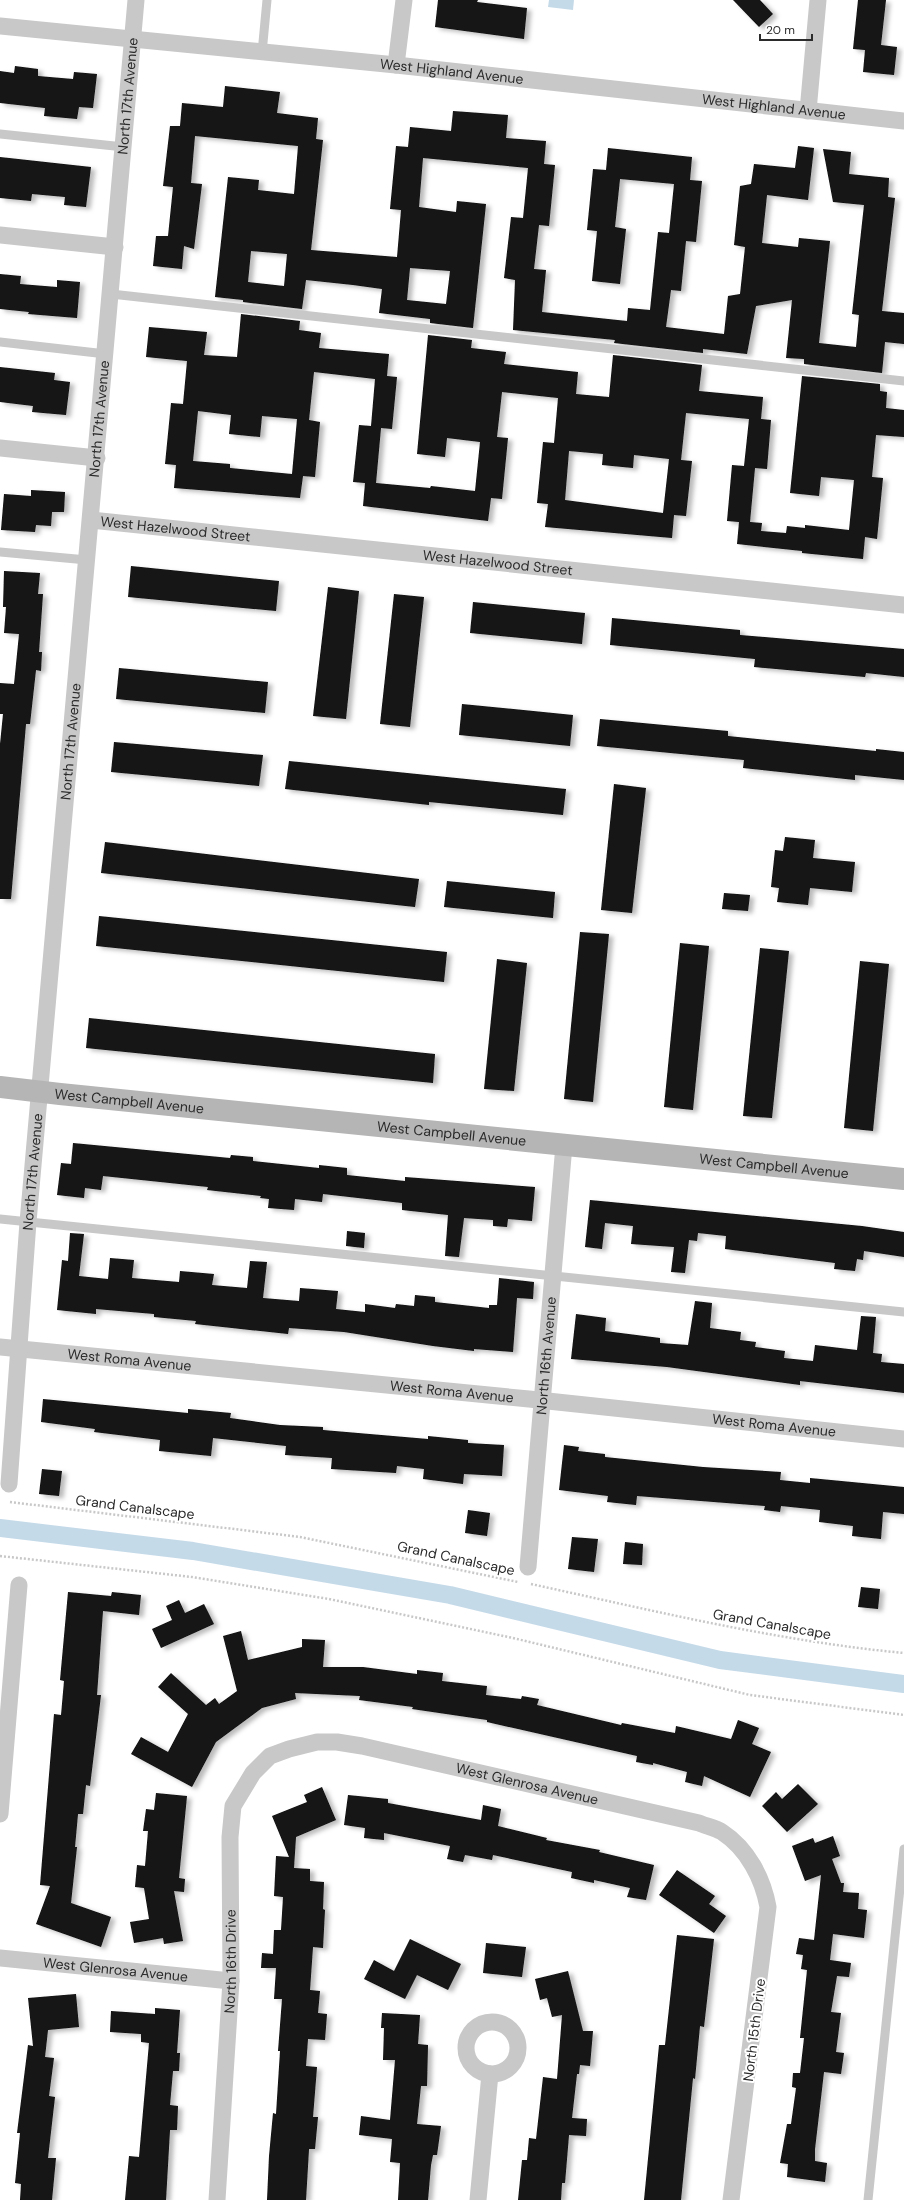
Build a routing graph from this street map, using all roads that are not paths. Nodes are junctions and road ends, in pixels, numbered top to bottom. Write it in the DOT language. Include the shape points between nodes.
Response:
graph roads {
  1 [pos="136,0"];
  2 [pos="267,0"];
  3 [pos="404,0"];
  4 [pos="818,0"];
  5 [pos="0,26"];
  6 [pos="133,40"];
  7 [pos="262,53"];
  8 [pos="396,65"];
  9 [pos="808,111"];
  10 [pos="904,120"];
  11 [pos="0,134"];
  12 [pos="124,147"];
  13 [pos="0,235"];
  14 [pos="115,247"];
  15 [pos="111,294"];
  16 [pos="0,342"];
  17 [pos="106,354"];
  18 [pos="904,381"];
  19 [pos="0,448"];
  20 [pos="97,458"];
  21 [pos="91,520"];
  22 [pos="0,552"];
  23 [pos="87,560"];
  24 [pos="904,605"];
  25 [pos="0,1087"];
  26 [pos="40,1092"];
  27 [pos="564,1145"];
  28 [pos="904,1179"];
  29 [pos="0,1219"];
  30 [pos="28,1222"];
  31 [pos="553,1276"];
  32 [pos="904,1312"];
  33 [pos="0,1347"];
  34 [pos="18,1349"];
  35 [pos="542,1400"];
  36 [pos="904,1439"];
  37 [pos="8,1484"];
  38 [pos="528,1567"];
  39 [pos="19,1585"];
  40 [pos="4,1709"];
  41 [pos="289,1749"];
  42 [pos="0,1814"];
  43 [pos="904,1849"];
  44 [pos="751,1862"];
  45 [pos="0,1958"];
  46 [pos="231,1981"];
  47 [pos="490,2074"];
  48 [pos="217,2200"];
  49 [pos="478,2200"];
  50 [pos="731,2200"];
  51 [pos="868,2200"];
  1 -- 6 [label="street, North 17th Avenue"];
  2 -- 7 [label="lane"];
  3 -- 8 [label="street"];
  4 -- 9 [label="street"];
  5 -- 6 [label="street, West Highland Avenue"];
  6 -- 7 [label="street, West Highland Avenue"];
  6 -- 12 [label="street, North 17th Avenue"];
  7 -- 8 [label="street, West Highland Avenue"];
  8 -- 9 [label="street, West Highland Avenue"];
  9 -- 10 [label="street, West Highland Avenue"];
  11 -- 12 [label="lane"];
  12 -- 14 [label="street, North 17th Avenue"];
  13 -- 14 [label="street"];
  14 -- 15 [label="street, North 17th Avenue"];
  15 -- 17 [label="street, North 17th Avenue"];
  15 -- 18 [label="lane"];
  16 -- 17 [label="lane"];
  17 -- 20 [label="street, North 17th Avenue"];
  19 -- 20 [label="street"];
  20 -- 21 [label="street, North 17th Avenue"];
  21 -- 23 [label="street, North 17th Avenue"];
  21 -- 24 [label="street, West Hazelwood Street"];
  22 -- 23 [label="lane"];
  23 -- 26 [label="street, North 17th Avenue"];
  25 -- 26 [label="street, West Campbell Avenue"];
  26 -- 27 [label="street, West Campbell Avenue"];
  26 -- 30 [label="street, North 17th Avenue"];
  27 -- 28 [label="street, West Campbell Avenue"];
  27 -- 31 [label="street, North 16th Avenue"];
  29 -- 30 [label="lane"];
  30 -- 31 [label="lane"];
  30 -- 34 [label="street, North 17th Avenue"];
  31 -- 32 [label="lane"];
  31 -- 35 [label="street, North 16th Avenue"];
  33 -- 34 [label="street, West Roma Avenue"];
  34 -- 35 [label="street, West Roma Avenue"];
  34 -- 37 [label="street, North 17th Avenue"];
  35 -- 36 [label="street, West Roma Avenue"];
  35 -- 38 [label="street, North 16th Avenue"];
  39 -- 40 [label="street"];
  40 -- 42 [label="street"];
  41 -- 44 [label="street, West Glenrosa Avenue" via="317,1742 362,1746 699,1823 722,1832 738,1845"];
  41 -- 46 [label="street, North 16th Drive" via="270,1756 253,1772 233,1806 230,1837"];
  43 -- 51 [label="lane"];
  44 -- 50 [label="street, North 15th Drive" via="764,1886 768,1907"];
  45 -- 46 [label="street, West Glenrosa Avenue"];
  46 -- 48 [label="street, North 16th Drive"];
  47 -- 49 [label="street"];
}
